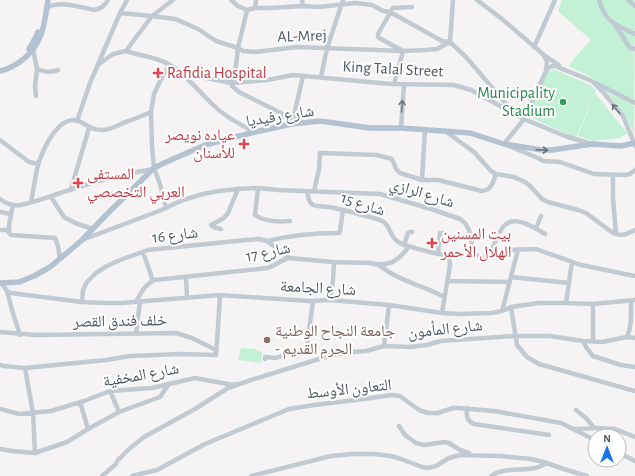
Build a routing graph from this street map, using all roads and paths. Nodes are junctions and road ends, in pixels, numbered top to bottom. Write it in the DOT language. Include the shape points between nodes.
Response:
graph roads {
  1 [pos="44,0"];
  2 [pos="108,0"];
  3 [pos="127,0"];
  4 [pos="173,0"];
  5 [pos="231,0"];
  6 [pos="256,0"];
  7 [pos="302,0"];
  8 [pos="453,0"];
  9 [pos="477,0"];
  10 [pos="555,0"];
  11 [pos="599,0"];
  12 [pos="628,0"];
  13 [pos="51,1"];
  14 [pos="342,2"];
  15 [pos="303,6"];
  16 [pos="635,6"];
  17 [pos="412,7"];
  18 [pos="255,8"];
  19 [pos="247,10"];
  20 [pos="390,12"];
  21 [pos="120,13"];
  22 [pos="152,16"];
  23 [pos="614,23"];
  24 [pos="635,34"];
  25 [pos="450,42"];
  26 [pos="534,47"];
  27 [pos="238,48"];
  28 [pos="328,48"];
  29 [pos="33,49"];
  30 [pos="635,49"];
  31 [pos="126,51"];
  32 [pos="403,51"];
  33 [pos="544,55"];
  34 [pos="98,65"];
  35 [pos="170,65"];
  36 [pos="0,67"];
  37 [pos="37,69"];
  38 [pos="58,70"];
  39 [pos="546,70"];
  40 [pos="565,70"];
  41 [pos="0,71"];
  42 [pos="182,73"];
  43 [pos="303,76"];
  44 [pos="321,77"];
  45 [pos="592,81"];
  46 [pos="231,83"];
  47 [pos="394,84"];
  48 [pos="404,84"];
  49 [pos="36,96"];
  50 [pos="635,103"];
  51 [pos="151,112"];
  52 [pos="515,114"];
  53 [pos="524,119"];
  54 [pos="77,121"];
  55 [pos="292,124"];
  56 [pos="89,128"];
  57 [pos="401,128"];
  58 [pos="425,130"];
  59 [pos="445,131"];
  60 [pos="254,132"];
  61 [pos="0,140"];
  62 [pos="504,144"];
  63 [pos="592,144"];
  64 [pos="635,144"];
  65 [pos="38,164"];
  66 [pos="154,168"];
  67 [pos="635,170"];
  68 [pos="496,174"];
  69 [pos="613,175"];
  70 [pos="422,180"];
  71 [pos="258,188"];
  72 [pos="71,189"];
  73 [pos="238,189"];
  74 [pos="308,191"];
  75 [pos="314,191"];
  76 [pos="51,197"];
  77 [pos="0,199"];
  78 [pos="31,202"];
  79 [pos="12,205"];
  80 [pos="166,208"];
  81 [pos="343,210"];
  82 [pos="0,212"];
  83 [pos="11,214"];
  84 [pos="541,216"];
  85 [pos="290,221"];
  86 [pos="536,228"];
  87 [pos="93,229"];
  88 [pos="221,229"];
  89 [pos="0,230"];
  90 [pos="8,230"];
  91 [pos="635,230"];
  92 [pos="412,232"];
  93 [pos="444,233"];
  94 [pos="545,234"];
  95 [pos="616,234"];
  96 [pos="82,240"];
  97 [pos="267,241"];
  98 [pos="404,245"];
  99 [pos="409,246"];
  100 [pos="518,250"];
  101 [pos="143,252"];
  102 [pos="438,254"];
  103 [pos="490,256"];
  104 [pos="289,258"];
  105 [pos="60,259"];
  106 [pos="334,262"];
  107 [pos="572,262"];
  108 [pos="378,264"];
  109 [pos="635,276"];
  110 [pos="186,277"];
  111 [pos="510,280"];
  112 [pos="153,281"];
  113 [pos="447,281"];
  114 [pos="1,283"];
  115 [pos="569,283"];
  116 [pos="7,291"];
  117 [pos="220,295"];
  118 [pos="187,297"];
  119 [pos="444,297"];
  120 [pos="330,300"];
  121 [pos="138,301"];
  122 [pos="313,301"];
  123 [pos="633,301"];
  124 [pos="82,302"];
  125 [pos="566,303"];
  126 [pos="389,304"];
  127 [pos="594,304"];
  128 [pos="511,307"];
  129 [pos="502,311"];
  130 [pos="442,312"];
  131 [pos="0,332"];
  132 [pos="136,334"];
  133 [pos="20,335"];
  134 [pos="515,336"];
  135 [pos="627,337"];
  136 [pos="635,338"];
  137 [pos="582,341"];
  138 [pos="593,341"];
  139 [pos="384,346"];
  140 [pos="216,350"];
  141 [pos="264,358"];
  142 [pos="0,365"];
  143 [pos="635,367"];
  144 [pos="25,368"];
  145 [pos="241,383"];
  146 [pos="169,384"];
  147 [pos="110,391"];
  148 [pos="635,391"];
  149 [pos="80,402"];
  150 [pos="467,408"];
  151 [pos="0,409"];
  152 [pos="576,410"];
  153 [pos="119,412"];
  154 [pos="33,413"];
  155 [pos="399,426"];
  156 [pos="88,428"];
  157 [pos="587,428"];
  158 [pos="594,428"];
  159 [pos="574,429"];
  160 [pos="549,435"];
  161 [pos="587,436"];
  162 [pos="0,449"];
  163 [pos="35,453"];
  164 [pos="471,454"];
  165 [pos="547,463"];
  166 [pos="102,476"];
  167 [pos="132,476"];
  168 [pos="251,476"];
  169 [pos="491,476"];
  170 [pos="587,476"];
  1 -- 36 [label="main road" via="39,30 29,48 14,62"];
  2 -- 13 [label="street" via="97,10"];
  3 -- 21 [label="street"];
  4 -- 22 [label="street"];
  5 -- 19 [label="street"];
  6 -- 18 [label="street"];
  7 -- 15 [label="street"];
  8 -- 25 [label="street"];
  9 -- 26 [label="street"];
  10 -- 26 [label="street"];
  11 -- 23 [label="street" via="601,9"];
  12 -- 16 [label="street"];
  13 -- 29 [label="main road" via="46,8 40,38"];
  14 -- 15 [label="street" via="319,7"];
  14 -- 20 [label="street" via="372,5"];
  14 -- 28 [label="street"];
  15 -- 18 [label="street"];
  17 -- 20 [label="street" via="393,8"];
  18 -- 19 [label="street"];
  19 -- 27 [label="street"];
  20 -- 25 [label="street" via="442,41"];
  20 -- 32 [label="street" via="378,37"];
  21 -- 22 [label="street, AL-Mrej"];
  21 -- 34 [label="street"];
  22 -- 27 [label="street, AL-Mrej" via="175,19 198,29 216,41"];
  22 -- 31 [label="street"];
  23 -- 24 [label="street"];
  23 -- 30 [label="street" via="630,48"];
  25 -- 32 [label="street, AL-Mrej" via="437,49"];
  25 -- 52 [label="street"];
  26 -- 33 [label="street"];
  27 -- 28 [label="street, AL-Mrej" via="255,52 297,47"];
  27 -- 46 [label="street"];
  28 -- 32 [label="street, AL-Mrej"];
  28 -- 44 [label="street"];
  29 -- 37 [label="street"];
  29 -- 41 [label="main road" via="18,64"];
  31 -- 34 [label="street" via="112,54"];
  31 -- 35 [label="street" via="159,59"];
  32 -- 47 [label="street"];
  33 -- 39 [label="street" via="547,62"];
  33 -- 40 [label="street"];
  34 -- 54 [label="street"];
  35 -- 42 [label="street"];
  35 -- 51 [label="street" via="154,94"];
  37 -- 38 [label="street" via="45,73"];
  37 -- 49 [label="street"];
  39 -- 40 [label="street" via="555,66"];
  39 -- 53 [label="street"];
  40 -- 45 [label="street"];
  42 -- 46 [label="street, King Talal Street"];
  42 -- 60 [label="street" via="211,104 232,121"];
  43 -- 44 [label="street, King Talal Street"];
  43 -- 46 [label="street, King Talal Street"];
  43 -- 55 [label="street"];
  44 -- 47 [label="street, King Talal Street"];
  45 -- 50 [label="street"];
  64 -- 45 [label="street, one-way" via="622,116"];
  46 -- 55 [label="street" via="239,92 281,113"];
  47 -- 48 [label="street, King Talal Street"];
  48 -- 52 [label="street, King Talal Street" via="454,85 471,90"];
  57 -- 48 [label="street, one-way"];
  51 -- 56 [label="street" via="109,129"];
  51 -- 66 [label="street"];
  52 -- 53 [label="street, King Talal Street"];
  53 -- 62 [label="street"];
  53 -- 63 [label="street, King Talal Street"];
  54 -- 56 [label="street"];
  54 -- 65 [label="street" via="65,123 53,132"];
  55 -- 57 [label="main road, شارع رفيديا" via="320,121 370,128"];
  55 -- 60 [label="main road, شارع رفيديا"];
  56 -- 72 [label="street"];
  57 -- 58 [label="main road, شارع رفيديا"];
  58 -- 59 [label="main road, شارع رفيديا"];
  58 -- 70 [label="street"];
  59 -- 62 [label="main road, شارع رفيديا" via="470,133"];
  59 -- 68 [label="street" via="474,152"];
  60 -- 66 [label="main road, شارع رفيديا" via="205,145"];
  61 -- 65 [label="street" via="29,162"];
  62 -- 63 [label="main road, شارع رفيديا, one-way" via="542,150"];
  62 -- 69 [label="street" via="543,161 560,162 594,174"];
  63 -- 64 [label="main road, شارع رفيديا"];
  65 -- 78 [label="street"];
  66 -- 72 [label="street"];
  66 -- 80 [label="street"];
  66 -- 87 [label="main road, شارع رفيديا"];
  67 -- 69 [label="street" via="628,175"];
  68 -- 70 [label="street" via="490,188 484,191 438,180"];
  68 -- 95 [label="street" via="525,182 542,199 586,213"];
  69 -- 95 [label="street"];
  70 -- 75 [label="street" via="398,172 389,158 320,152"];
  71 -- 73 [label="street"];
  71 -- 74 [label="street"];
  71 -- 85 [label="street" via="255,215 275,222"];
  72 -- 76 [label="street"];
  73 -- 80 [label="street" via="203,194"];
  73 -- 88 [label="street" via="228,213 211,225"];
  74 -- 75 [label="street"];
  74 -- 81 [label="street, شارع 15" via="309,200 316,206"];
  75 -- 103 [label="street, شارع الرازي" via="380,194 452,215 463,220 467,226 475,254 482,257"];
  76 -- 78 [label="street"];
  76 -- 87 [label="street" via="64,216"];
  77 -- 79 [label="street"];
  78 -- 79 [label="street"];
  79 -- 83 [label="street"];
  80 -- 96 [label="street"];
  81 -- 97 [label="street, شارع 16" via="339,233 312,233"];
  81 -- 98 [label="street, شارع 15" via="383,222 393,237"];
  82 -- 83 [label="street"];
  83 -- 90 [label="street"];
  84 -- 86 [label="street"];
  86 -- 94 [label="street"];
  86 -- 103 [label="street" via="514,221 506,224 493,244"];
  87 -- 96 [label="main road, شارع رفيديا"];
  89 -- 90 [label="street"];
  90 -- 105 [label="street" via="11,235 55,238"];
  91 -- 95 [label="street" via="625,235"];
  92 -- 98 [label="street" via="408,233"];
  93 -- 102 [label="street" via="440,233"];
  96 -- 105 [label="main road, شارع رفيديا"];
  97 -- 101 [label="street, شارع 16" via="246,240"];
  97 -- 104 [label="street"];
  98 -- 99 [label="street"];
  99 -- 102 [label="street"];
  99 -- 108 [label="street, شارع 17" via="397,259 390,263"];
  100 -- 103 [label="street"];
  100 -- 107 [label="street" via="538,249"];
  100 -- 111 [label="street"];
  101 -- 112 [label="street"];
  101 -- 124 [label="street, شارع 16" via="106,266 96,273 83,290"];
  102 -- 113 [label="street" via="446,256 450,261"];
  104 -- 106 [label="street, شارع 17"];
  104 -- 110 [label="street, شارع 17" via="266,268"];
  105 -- 114 [label="main road, شارع رفيديا" via="50,268 34,276 19,282"];
  106 -- 108 [label="street, شارع 17"];
  106 -- 120 [label="street"];
  107 -- 109 [label="street"];
  107 -- 115 [label="street"];
  108 -- 119 [label="street" via="389,273"];
  110 -- 112 [label="street, شارع 17"];
  110 -- 118 [label="street"];
  111 -- 113 [label="street"];
  111 -- 115 [label="street"];
  111 -- 129 [label="street"];
  112 -- 121 [label="street" via="143,289"];
  113 -- 119 [label="street"];
  114 -- 116 [label="street"];
  115 -- 125 [label="street"];
  116 -- 124 [label="street, شارع الجامعة"];
  116 -- 133 [label="street"];
  117 -- 118 [label="street, شارع الجامعة"];
  117 -- 122 [label="street, شارع الجامعة"];
  117 -- 140 [label="street"];
  118 -- 121 [label="street, شارع الجامعة"];
  119 -- 130 [label="street"];
  120 -- 122 [label="street, شارع الجامعة"];
  120 -- 126 [label="street, شارع الجامعة"];
  121 -- 124 [label="street, شارع الجامعة"];
  121 -- 132 [label="street"];
  122 -- 141 [label="street" via="305,350 277,358"];
  123 -- 127 [label="street, شارع الجامعة"];
  123 -- 135 [label="street"];
  125 -- 127 [label="street, شارع الجامعة"];
  125 -- 128 [label="street, شارع الجامعة"];
  126 -- 130 [label="street, شارع الجامعة"];
  126 -- 139 [label="street"];
  127 -- 138 [label="street"];
  128 -- 129 [label="street, شارع الجامعة"];
  128 -- 134 [label="street"];
  129 -- 130 [label="street, شارع الجامعة" via="471,314"];
  131 -- 133 [label="street, خلف فندق القصر"];
  132 -- 133 [label="street, خلف فندق القصر"];
  132 -- 140 [label="street, خلف فندق القصر" via="176,332"];
  134 -- 137 [label="street, شارع المأمون" via="550,336"];
  134 -- 139 [label="street, شارع المأمون" via="441,341 427,345"];
  134 -- 148 [label="street" via="522,352 539,364"];
  135 -- 136 [label="street, شارع المأمون"];
  135 -- 138 [label="street, شارع المأمون" via="602,342"];
  137 -- 138 [label="street, شارع المأمون"];
  137 -- 143 [label="street" via="593,356"];
  139 -- 145 [label="street, شارع المأمون" via="332,355"];
  140 -- 144 [label="street" via="216,355 130,356"];
  142 -- 144 [label="street"];
  144 -- 154 [label="street"];
  145 -- 146 [label="street, شارع المخفية" via="233,385 195,378"];
  145 -- 166 [label="street, شارع المأمون" via="146,436 132,446"];
  146 -- 147 [label="street, شارع المخفية"];
  146 -- 153 [label="street" via="160,397"];
  147 -- 149 [label="street, شارع المخفية"];
  147 -- 153 [label="street"];
  149 -- 154 [label="street, شارع المخفية" via="51,411"];
  149 -- 156 [label="street"];
  150 -- 159 [label="street, التعاون الأوسط" via="561,423"];
  150 -- 160 [label="street" via="468,419 474,424"];
  150 -- 167 [label="street, التعاون الأوسط" via="456,408 438,414 428,413 400,396 392,395 289,409 205,444 156,470"];
  151 -- 154 [label="street, شارع المخفية" via="19,414"];
  152 -- 158 [label="street"];
  153 -- 156 [label="street"];
  154 -- 163 [label="street"];
  155 -- 164 [label="street" via="405,435 416,443 424,445 445,442"];
  156 -- 163 [label="street" via="67,442"];
  157 -- 159 [label="street"];
  159 -- 161 [label="street, التعاون الأوسط"];
  162 -- 163 [label="street"];
  165 -- 168 [label="street" via="463,454 428,468 391,456 348,454"];
  165 -- 169 [label="street" via="538,468 507,470"];
  165 -- 170 [label="street"];
}
